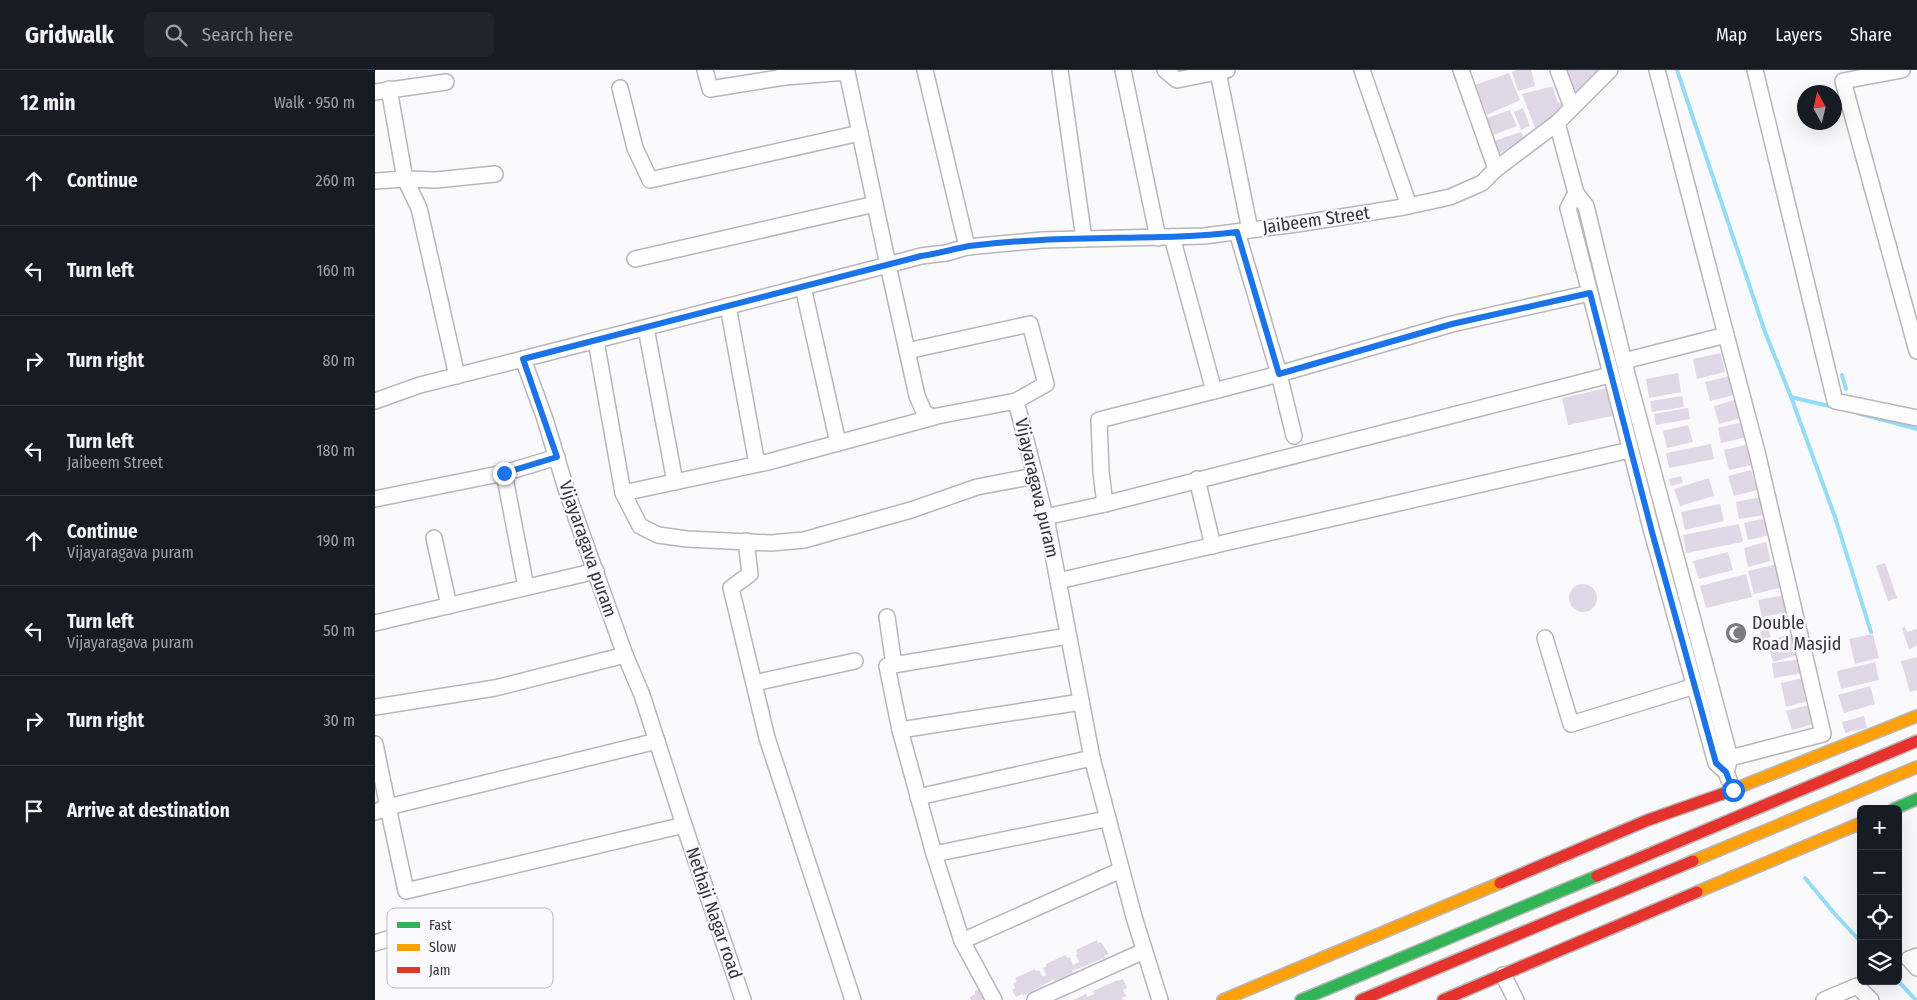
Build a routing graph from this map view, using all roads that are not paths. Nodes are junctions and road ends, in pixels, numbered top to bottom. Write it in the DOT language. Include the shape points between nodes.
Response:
graph roads {
  1 [pos="705,70"];
  2 [pos="925,70"];
  3 [pos="1060,70"];
  4 [pos="1123,70"];
  5 [pos="1165,70"];
  6 [pos="1362,70"];
  7 [pos="1461,70"];
  8 [pos="1558,70"];
  9 [pos="1610,70"];
  10 [pos="1657,70"];
  11 [pos="1755,70"];
  12 [pos="1902,70"];
  13 [pos="1223,71"];
  14 [pos="784,74"];
  15 [pos="446,82"];
  16 [pos="620,88"];
  17 [pos="382,90"];
  18 [pos="1572,107"];
  19 [pos="1557,122"];
  20 [pos="860,133"];
  21 [pos="1497,169"];
  22 [pos="495,174"];
  23 [pos="405,179"];
  24 [pos="375,181"];
  25 [pos="1575,193"];
  26 [pos="875,204"];
  27 [pos="1409,206"];
  28 [pos="1244,231"];
  29 [pos="1165,238"];
  30 [pos="1084,239"];
  31 [pos="967,247"];
  32 [pos="635,259"];
  33 [pos="888,265"];
  34 [pos="803,287"];
  35 [pos="1590,293"];
  36 [pos="728,306"];
  37 [pos="646,328"];
  38 [pos="1726,335"];
  39 [pos="596,341"];
  40 [pos="907,351"];
  41 [pos="1917,351"];
  42 [pos="523,359"];
  43 [pos="1624,361"];
  44 [pos="1279,374"];
  45 [pos="1611,375"];
  46 [pos="457,376"];
  47 [pos="1214,391"];
  48 [pos="375,401"];
  49 [pos="1016,401"];
  50 [pos="934,417"];
  51 [pos="1917,418"];
  52 [pos="1294,436"];
  53 [pos="838,443"];
  54 [pos="1630,450"];
  55 [pos="557,457"];
  56 [pos="757,464"];
  57 [pos="504,473"];
  58 [pos="1035,476"];
  59 [pos="1197,479"];
  60 [pos="675,482"];
  61 [pos="623,493"];
  62 [pos="375,499"];
  63 [pos="1105,504"];
  64 [pos="1045,517"];
  65 [pos="434,538"];
  66 [pos="746,541"];
  67 [pos="1213,546"];
  68 [pos="596,570"];
  69 [pos="1058,581"];
  70 [pos="526,587"];
  71 [pos="449,606"];
  72 [pos="887,617"];
  73 [pos="375,623"];
  74 [pos="1068,636"];
  75 [pos="1545,638"];
  76 [pos="625,655"];
  77 [pos="855,661"];
  78 [pos="894,665"];
  79 [pos="754,683"];
  80 [pos="1695,686"];
  81 [pos="1081,702"];
  82 [pos="375,707"];
  83 [pos="1917,716"];
  84 [pos="900,730"];
  85 [pos="657,741"];
  86 [pos="1917,741"];
  87 [pos="375,744"];
  88 [pos="1092,758"];
  89 [pos="1728,765"];
  90 [pos="1917,767"];
  91 [pos="1733,790"];
  92 [pos="918,797"];
  93 [pos="1917,799"];
  94 [pos="1902,806"];
  95 [pos="382,809"];
  96 [pos="1107,819"];
  97 [pos="684,825"];
  98 [pos="1857,825"];
  99 [pos="934,854"];
  100 [pos="1121,870"];
  101 [pos="387,939"];
  102 [pos="962,941"];
  103 [pos="375,943"];
  104 [pos="1145,951"];
  105 [pos="1917,956"];
  106 [pos="1917,968"];
  107 [pos="1503,975"];
  108 [pos="743,1000"];
  109 [pos="853,1000"];
  110 [pos="994,1000"];
  111 [pos="1035,1000"];
  112 [pos="1160,1000"];
  113 [pos="1223,1000"];
  114 [pos="1301,1000"];
  115 [pos="1361,1000"];
  116 [pos="1443,1000"];
  117 [pos="1515,1000"];
  118 [pos="1823,1000"];
  119 [pos="1871,1000"];
  1 -- 14 [label="street" via="710,89"];
  2 -- 31 [label="street"];
  3 -- 30 [label="street"];
  4 -- 29 [label="street"];
  5 -- 13 [label="street" via="1177,80"];
  6 -- 27 [label="street"];
  7 -- 21 [label="street"];
  8 -- 18 [label="street"];
  9 -- 18 [label="street, Jaibeem Street"];
  10 -- 38 [label="street"];
  11 -- 51 [label="street" via="1835,400"];
  12 -- 41 [label="street" via="1843,81"];
  13 -- 28 [label="street"];
  14 -- 20 [label="street" via="847,72"];
  15 -- 17 [label="street"];
  16 -- 20 [label="street" via="635,148 650,180"];
  17 -- 23 [label="street"];
  18 -- 19 [label="street, Jaibeem Street"];
  19 -- 21 [label="street, Jaibeem Street"];
  19 -- 25 [label="street"];
  20 -- 26 [label="street"];
  21 -- 27 [label="street, Jaibeem Street" via="1482,183 1450,197"];
  22 -- 23 [label="street" via="436,180"];
  23 -- 24 [label="street"];
  23 -- 46 [label="street" via="419,208"];
  25 -- 35 [label="street" via="1567,208"];
  25 -- 43 [label="street" via="1586,206"];
  26 -- 32 [label="street"];
  26 -- 33 [label="street"];
  27 -- 28 [label="street, Jaibeem Street"];
  28 -- 29 [label="street, Jaibeem Street"];
  28 -- 44 [label="street"];
  29 -- 30 [label="street, Jaibeem Street"];
  29 -- 47 [label="street"];
  30 -- 31 [label="street, Jaibeem Street"];
  31 -- 33 [label="street, Jaibeem Street"];
  33 -- 34 [label="street"];
  33 -- 40 [label="street"];
  34 -- 36 [label="street"];
  34 -- 53 [label="street"];
  35 -- 44 [label="street" via="1452,324"];
  35 -- 45 [label="street"];
  36 -- 37 [label="street"];
  36 -- 56 [label="street"];
  37 -- 39 [label="street"];
  37 -- 60 [label="street"];
  38 -- 43 [label="street"];
  38 -- 89 [label="street" via="1823,734"];
  39 -- 42 [label="street"];
  39 -- 61 [label="street"];
  40 -- 49 [label="street" via="1029,324 1046,384"];
  40 -- 50 [label="street" via="917,396 924,412"];
  42 -- 46 [label="street"];
  42 -- 55 [label="street, Vijayaragava puram"];
  43 -- 89 [label="street"];
  44 -- 47 [label="street"];
  44 -- 52 [label="street"];
  45 -- 54 [label="street"];
  45 -- 59 [label="street"];
  46 -- 48 [label="street"];
  47 -- 63 [label="street" via="1099,420"];
  49 -- 50 [label="street, Vijayaragava puram"];
  49 -- 58 [label="street, Vijayaragava puram"];
  50 -- 53 [label="street, Vijayaragava puram"];
  53 -- 56 [label="street, Vijayaragava puram"];
  54 -- 67 [label="street"];
  54 -- 80 [label="street"];
  55 -- 57 [label="street"];
  55 -- 68 [label="street, Vijayaragava puram"];
  56 -- 60 [label="street, Vijayaragava puram"];
  57 -- 62 [label="street"];
  57 -- 70 [label="street"];
  58 -- 64 [label="street, Vijayaragava puram"];
  58 -- 66 [label="street" via="977,487 911,510 804,540"];
  59 -- 63 [label="street"];
  59 -- 67 [label="street"];
  60 -- 61 [label="street, Vijayaragava puram"];
  61 -- 66 [label="street" via="640,526 658,535"];
  63 -- 64 [label="street"];
  64 -- 69 [label="street, Vijayaragava puram"];
  65 -- 71 [label="street"];
  66 -- 79 [label="street" via="750,574 731,588"];
  67 -- 69 [label="street"];
  68 -- 70 [label="street"];
  68 -- 76 [label="street, Vijayaragava puram"];
  69 -- 74 [label="street, Vijayaragava puram"];
  70 -- 71 [label="street"];
  71 -- 73 [label="street"];
  72 -- 78 [label="street"];
  74 -- 78 [label="street"];
  74 -- 81 [label="street, Vijayaragava puram"];
  75 -- 80 [label="street" via="1571,724"];
  76 -- 82 [label="street" via="495,688"];
  76 -- 85 [label="street, Vijayaragava puram"];
  77 -- 79 [label="street"];
  78 -- 84 [label="street" via="887,666"];
  79 -- 109 [label="street" via="767,738"];
  80 -- 89 [label="street" via="1716,763"];
  81 -- 84 [label="street"];
  81 -- 88 [label="street, Vijayaragava puram"];
  83 -- 91 [label="main road"];
  84 -- 92 [label="street"];
  85 -- 95 [label="street"];
  85 -- 97 [label="street, Vijayaragava puram"];
  86 -- 114 [label="main road"];
  87 -- 95 [label="street"];
  88 -- 92 [label="street"];
  88 -- 96 [label="street, Vijayaragava puram"];
  89 -- 91 [label="street"];
  90 -- 115 [label="main road"];
  91 -- 113 [label="main road" via="1648,820"];
  92 -- 99 [label="street"];
  93 -- 94 [label="main road"];
  95 -- 97 [label="street" via="405,891"];
  96 -- 99 [label="street"];
  96 -- 100 [label="street, Vijayaragava puram"];
  97 -- 108 [label="street, Nethaji Nagar road"];
  98 -- 107 [label="main road"];
  99 -- 102 [label="street"];
  100 -- 102 [label="street"];
  100 -- 104 [label="street, Vijayaragava puram"];
  101 -- 103 [label="street"];
  102 -- 110 [label="street"];
  104 -- 111 [label="street"];
  104 -- 112 [label="street, Vijayaragava puram"];
  105 -- 106 [label="street" via="1909,959"];
  107 -- 116 [label="main road"];
  107 -- 117 [label="street"];
  118 -- 119 [label="street" via="1857,986"];
}
